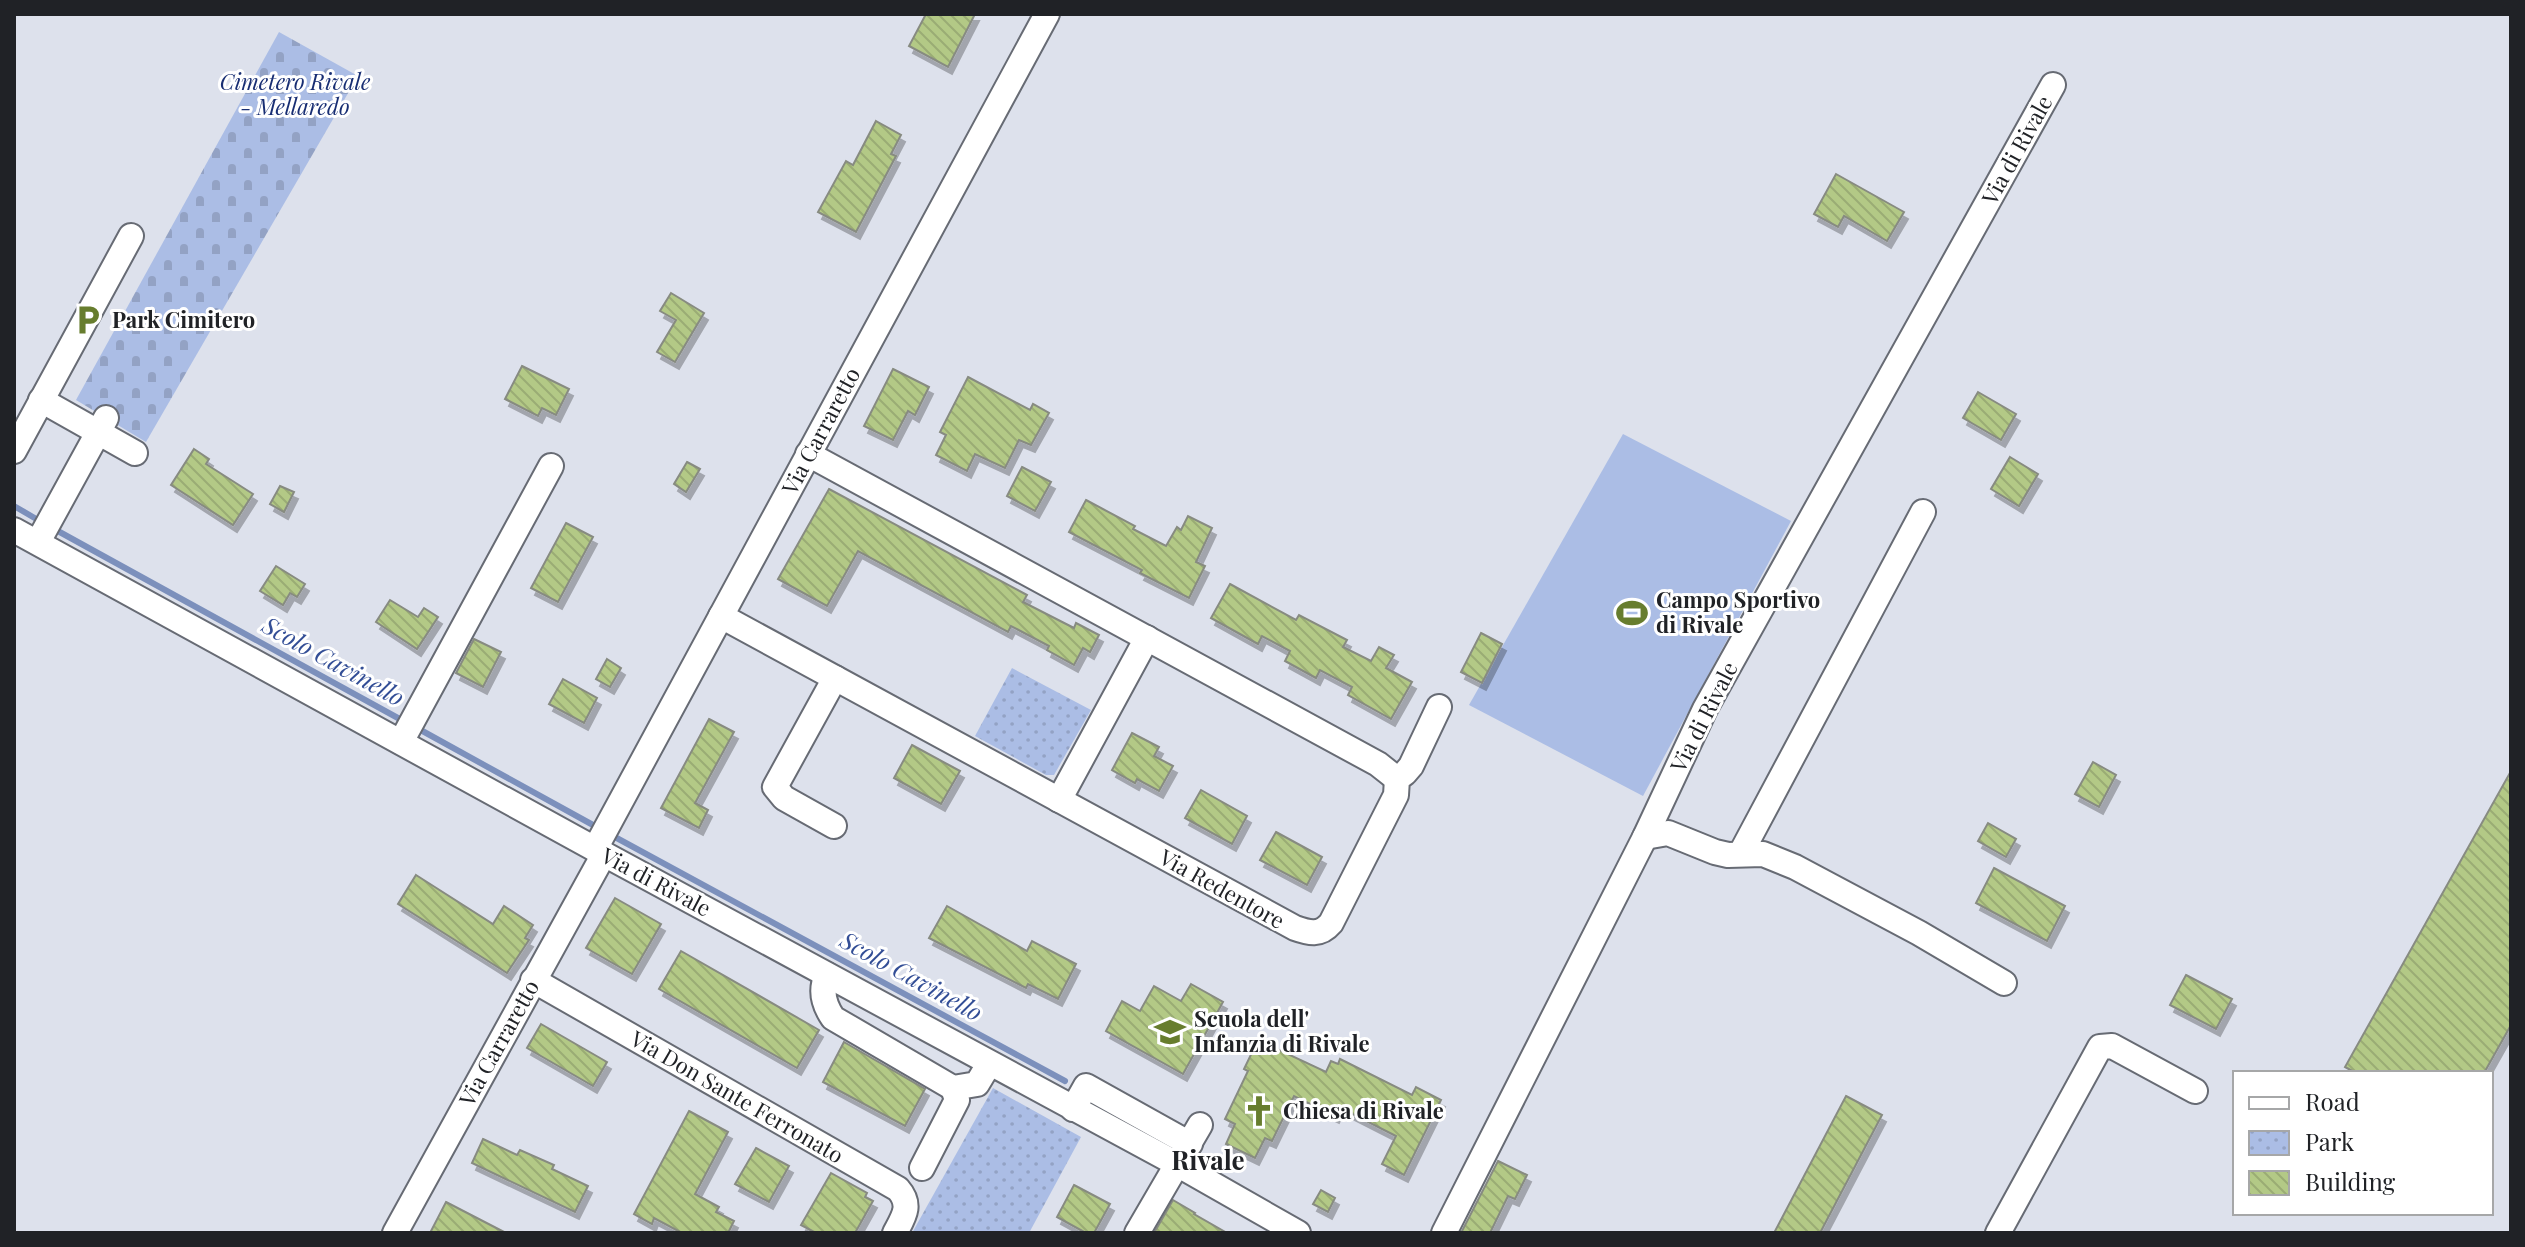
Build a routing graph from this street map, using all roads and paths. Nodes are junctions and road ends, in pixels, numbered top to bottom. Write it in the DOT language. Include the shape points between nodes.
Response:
graph roads {
  1 [pos="1047,14"];
  2 [pos="2053,85"];
  3 [pos="131,236"];
  4 [pos="41,400"];
  5 [pos="102,426"];
  6 [pos="14,451"];
  7 [pos="135,453"];
  8 [pos="808,454"];
  9 [pos="551,466"];
  10 [pos="1923,512"];
  11 [pos="14,530"];
  12 [pos="38,542"];
  13 [pos="721,616"];
  14 [pos="1147,638"];
  15 [pos="835,678"];
  16 [pos="1439,707"];
  17 [pos="407,730"];
  18 [pos="1397,779"];
  19 [pos="1059,800"];
  20 [pos="834,826"];
  21 [pos="1645,837"];
  22 [pos="600,852"];
  23 [pos="1741,853"];
  24 [pos="827,975"];
  25 [pos="533,980"];
  26 [pos="2004,983"];
  27 [pos="985,1071"];
  28 [pos="953,1088"];
  29 [pos="2195,1091"];
  30 [pos="1189,1144"];
  31 [pos="922,1168"];
  32 [pos="395,1233"];
  33 [pos="895,1233"];
  34 [pos="1137,1233"];
  35 [pos="1298,1233"];
  36 [pos="1444,1233"];
  37 [pos="1998,1233"];
  1 -- 8 [label="street, Via Carraretto"];
  2 -- 21 [label="street, Via di Rivale" via="1705,709"];
  3 -- 4 [label="street"];
  4 -- 5 [label="street"];
  4 -- 6 [label="street"];
  5 -- 7 [label="street"];
  5 -- 12 [label="street"];
  8 -- 13 [label="street, Via Carraretto"];
  8 -- 14 [label="street"];
  9 -- 17 [label="street"];
  10 -- 23 [label="street"];
  11 -- 12 [label="street, Via di Rivale"];
  12 -- 17 [label="street, Via di Rivale"];
  13 -- 15 [label="street, Via Redentore"];
  13 -- 22 [label="street, Via Carraretto"];
  14 -- 18 [label="street"];
  14 -- 19 [label="street"];
  15 -- 19 [label="street, Via Redentore"];
  15 -- 20 [label="street" via="775,787 784,798"];
  16 -- 18 [label="street, Via Redentore" via="1411,766"];
  17 -- 22 [label="street, Via di Rivale"];
  18 -- 19 [label="street, Via Redentore" via="1396,795 1335,916 1315,933 1295,928"];
  21 -- 23 [label="street" via="1668,833 1715,852"];
  21 -- 36 [label="street, Via di Rivale"];
  22 -- 24 [label="street, Via di Rivale"];
  22 -- 25 [label="street, Via Carraretto"];
  23 -- 26 [label="street" via="1763,854 1795,867"];
  24 -- 27 [label="street, Via di Rivale"];
  24 -- 28 [label="street" via="823,992 833,1018"];
  25 -- 32 [label="street, Via Carraretto"];
  25 -- 33 [label="street, Via Don Sante Ferronato" via="898,1189 907,1211"];
  27 -- 28 [label="street" via="977,1084"];
  27 -- 30 [label="street, Via di Rivale" via="1073,1109"];
  28 -- 31 [label="street" via="957,1100"];
  29 -- 37 [label="street" via="2112,1046 2100,1047"];
  30 -- 34 [label="street"];
  30 -- 35 [label="street, Via di Rivale"];
}
